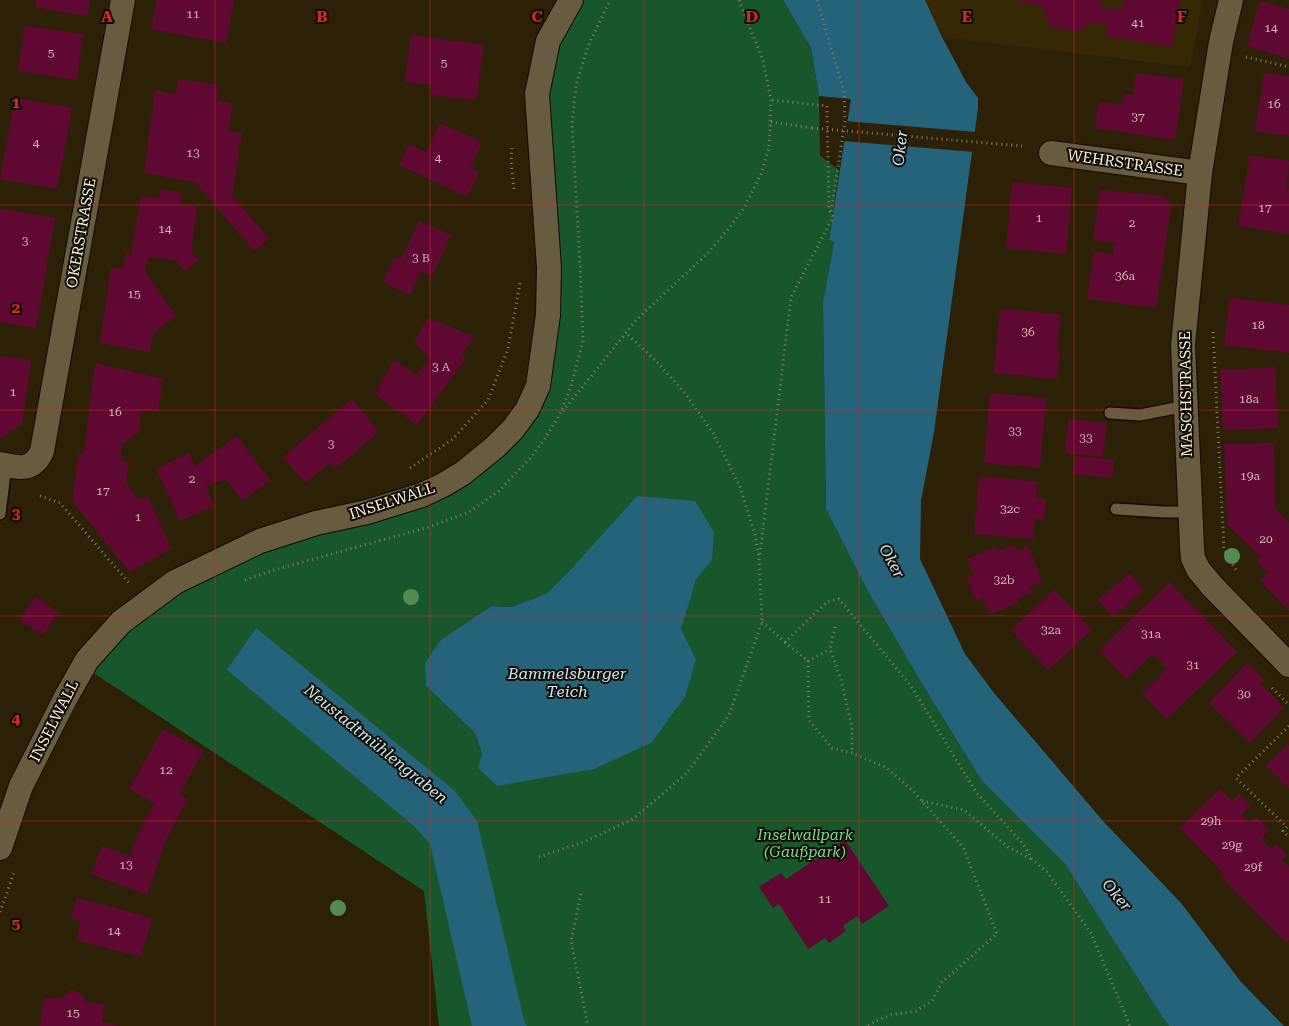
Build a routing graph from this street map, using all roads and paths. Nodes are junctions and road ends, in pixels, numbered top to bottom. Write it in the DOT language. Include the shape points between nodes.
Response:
graph roads {
  1 [pos="123,0"];
  2 [pos="570,0"];
  3 [pos="610,0"];
  4 [pos="739,0"];
  5 [pos="817,0"];
  6 [pos="1231,0"];
  7 [pos="1240,56"];
  8 [pos="1289,67"];
  9 [pos="771,100"];
  10 [pos="771,122"];
  11 [pos="828,129"];
  12 [pos="512,140"];
  13 [pos="1022,146"];
  14 [pos="1051,153"];
  15 [pos="1200,173"];
  16 [pos="515,197"];
  17 [pos="831,213"];
  18 [pos="520,280"];
  19 [pos="1213,326"];
  20 [pos="626,334"];
  21 [pos="488,400"];
  22 [pos="1186,406"];
  23 [pos="527,410"];
  24 [pos="1110,413"];
  25 [pos="560,414"];
  26 [pos="3,464"];
  27 [pos="408,470"];
  28 [pos="40,496"];
  29 [pos="1116,509"];
  30 [pos="1189,512"];
  31 [pos="0,514"];
  32 [pos="759,558"];
  33 [pos="1240,578"];
  34 [pos="241,582"];
  35 [pos="132,586"];
  36 [pos="762,622"];
  37 [pos="835,627"];
  38 [pos="785,642"];
  39 [pos="830,649"];
  40 [pos="808,661"];
  41 [pos="1289,665"];
  42 [pos="1289,726"];
  43 [pos="852,753"];
  44 [pos="922,801"];
  45 [pos="1289,836"];
  46 [pos="0,848"];
  47 [pos="539,857"];
  48 [pos="1032,859"];
  49 [pos="16,865"];
  50 [pos="581,894"];
  51 [pos="0,912"];
  52 [pos="588,1026"];
  53 [pos="868,1026"];
  54 [pos="1130,1026"];
  1 -- 26 [label="street, OKERSTRASSE" via="42,451 33,464 24,467"];
  2 -- 23 [label="street, INSELWALL" via="548,41 538,94 549,268 548,315 538,386"];
  3 -- 25 [label="path" via="588,46 576,85 572,124 583,341"];
  4 -- 9 [label="path" via="763,61"];
  5 -- 17 [label="path" via="844,92 845,121"];
  6 -- 15 [label="street, MASCHSTRASSE"];
  7 -- 8 [label="path"];
  9 -- 10 [label="path"];
  9 -- 11 [label="path" via="827,106"];
  10 -- 11 [label="path, bridge"];
  10 -- 20 [label="path" via="769,148 761,174 744,208 708,254 637,319"];
  11 -- 13 [label="path, bridge"];
  11 -- 17 [label="path"];
  12 -- 16 [label="path"];
  14 -- 15 [label="street, WEHRSTRASSE"];
  15 -- 22 [label="street, MASCHSTRASSE" via="1183,345"];
  17 -- 32 [label="path" via="832,221 791,297"];
  18 -- 21 [label="path" via="508,349"];
  19 -- 33 [label="path" via="1224,549"];
  20 -- 25 [label="path"];
  20 -- 32 [label="path" via="684,392 713,433 740,487"];
  21 -- 23 [label="path"];
  21 -- 27 [label="path" via="453,439"];
  22 -- 24 [label="lane" via="1140,415"];
  22 -- 30 [label="street, MASCHSTRASSE"];
  23 -- 25 [label="path"];
  23 -- 46 [label="street, INSELWALL" via="496,447 443,485 367,512 316,523 260,541 175,582 121,622 87,660 65,699 21,786"];
  25 -- 34 [label="path" via="537,450 516,474 499,491 469,512 429,527"];
  26 -- 31 [label="lane"];
  28 -- 35 [label="path" via="60,503"];
  29 -- 30 [label="lane"];
  30 -- 41 [label="street, MASCHSTRASSE" via="1193,558 1198,569"];
  32 -- 36 [label="path"];
  36 -- 38 [label="path"];
  36 -- 47 [label="path" via="729,715 687,773 634,819 586,841"];
  37 -- 39 [label="path"];
  38 -- 40 [label="path"];
  38 -- 48 [label="path" via="827,602 839,599 911,686 976,792 1023,844"];
  39 -- 40 [label="path"];
  39 -- 43 [label="path" via="852,727"];
  40 -- 43 [label="path" via="809,720 832,748"];
  42 -- 45 [label="path" via="1236,778 1286,827 1283,831"];
  43 -- 44 [label="path" via="888,768"];
  44 -- 48 [label="path" via="964,810 1008,847"];
  44 -- 53 [label="path" via="963,847 997,934 942,982 932,1001 916,1011 891,1015"];
  48 -- 54 [label="path" via="1047,872 1091,933"];
  49 -- 51 [label="path"];
  50 -- 52 [label="path" via="571,941"];
}
